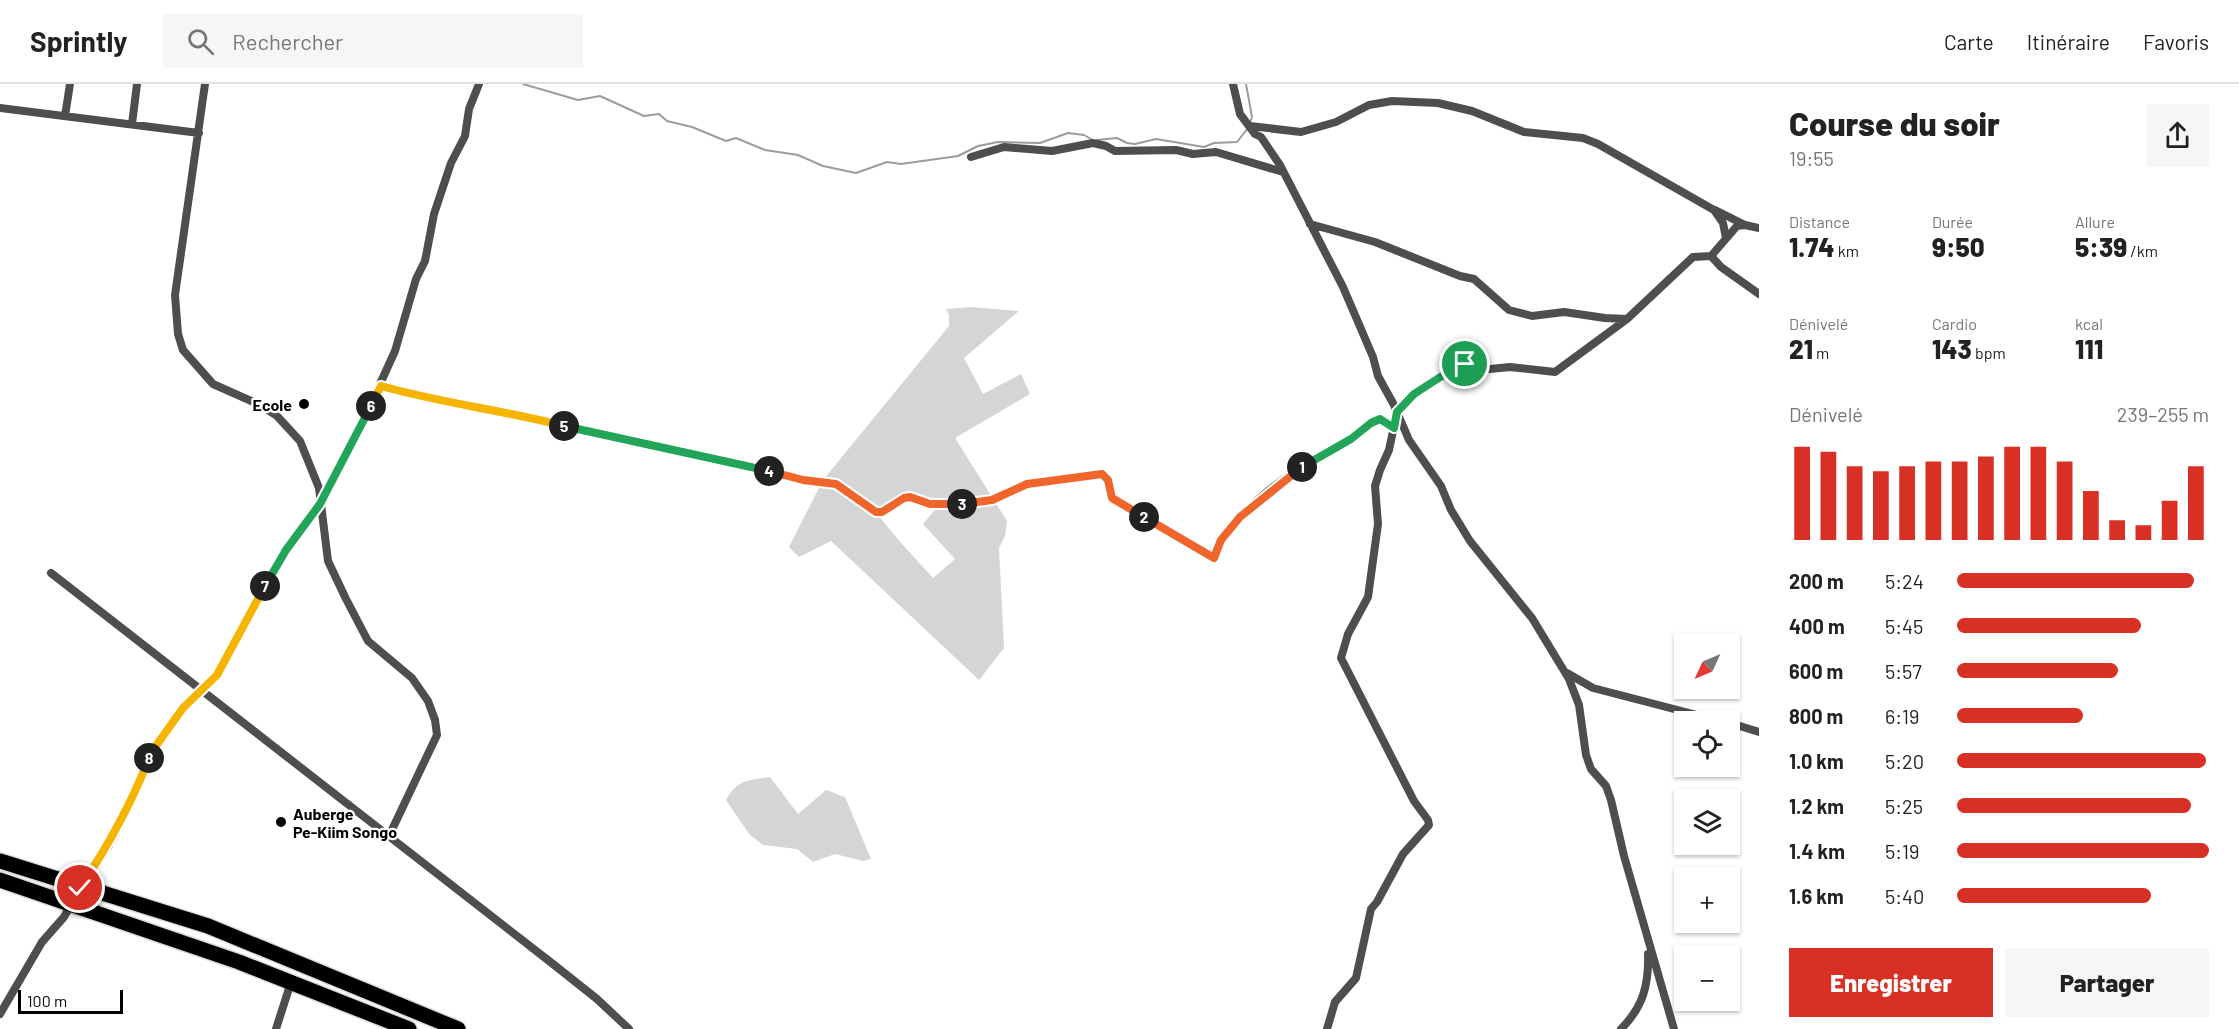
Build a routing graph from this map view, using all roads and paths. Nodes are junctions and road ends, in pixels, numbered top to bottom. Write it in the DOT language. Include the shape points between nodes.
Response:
graph roads {
  1 [pos="70,84"];
  2 [pos="137,84"];
  3 [pos="205,84"];
  4 [pos="479,84"];
  5 [pos="1233,84"];
  6 [pos="0,108"];
  7 [pos="65,116"];
  8 [pos="132,124"];
  9 [pos="1250,126"];
  10 [pos="199,133"];
  11 [pos="971,157"];
  12 [pos="1283,172"];
  13 [pos="1714,210"];
  14 [pos="1310,224"];
  15 [pos="1745,225"];
  16 [pos="1759,228"];
  17 [pos="1726,238"];
  18 [pos="1711,256"];
  19 [pos="1759,294"];
  20 [pos="1627,319"];
  21 [pos="381,386"];
  22 [pos="1397,412"];
  23 [pos="1394,428"];
  24 [pos="320,504"];
  25 [pos="51,573"];
  26 [pos="1564,671"];
  27 [pos="201,690"];
  28 [pos="1682,711"];
  29 [pos="1740,726"];
  30 [pos="1759,732"];
  31 [pos="389,836"];
  32 [pos="0,861"];
  33 [pos="0,880"];
  34 [pos="80,888"];
  35 [pos="71,904"];
  36 [pos="1648,941"];
  37 [pos="291,982"];
  38 [pos="0,1014"];
  39 [pos="276,1029"];
  40 [pos="410,1029"];
  41 [pos="458,1029"];
  42 [pos="629,1029"];
  43 [pos="1327,1029"];
  44 [pos="1621,1029"];
  45 [pos="1674,1029"];
  1 -- 7 [label="street"];
  2 -- 8 [label="street"];
  3 -- 10 [label="street"];
  4 -- 21 [label="street" via="469,109 465,136 451,163 434,214 425,261"];
  5 -- 9 [label="street" via="1240,114"];
  6 -- 7 [label="street"];
  7 -- 8 [label="street"];
  8 -- 10 [label="street"];
  9 -- 12 [label="street" via="1262,137"];
  9 -- 13 [label="street" via="1301,132 1336,122 1370,105 1392,101 1438,103 1472,111 1524,132 1583,138"];
  10 -- 24 [label="street" via="175,295 183,350 213,384 260,405 295,435 319,488"];
  11 -- 12 [label="street" via="1004,147 1052,151 1093,143 1115,151 1216,152"];
  12 -- 14 [label="street"];
  13 -- 15 [label="street"];
  13 -- 17 [label="street" via="1723,223"];
  14 -- 20 [label="street" via="1375,242 1474,279 1509,310 1532,316 1564,312"];
  14 -- 22 [label="street" via="1343,287 1378,376"];
  15 -- 16 [label="street"];
  15 -- 17 [label="street" via="1737,226"];
  17 -- 18 [label="street"];
  18 -- 19 [label="street"];
  18 -- 20 [label="street" via="1694,257"];
  20 -- 22 [label="street" via="1555,372 1459,365 1414,394"];
  21 -- 23 [label="street" via="803,480 830,482 876,512 904,498 939,505 972,503 992,500 1027,484 1102,474 1108,480 1112,498 1214,558 1221,540 1240,517 1298,469 1380,419"];
  21 -- 24 [label="street"];
  22 -- 23 [label="street"];
  22 -- 26 [label="street" via="1409,440 1441,486 1470,541 1532,618"];
  23 -- 43 [label="street" via="1375,486 1378,524 1368,597 1348,634 1341,658 1429,825 1403,854 1371,909 1356,978 1335,1002"];
  24 -- 27 [label="street" via="286,550 217,675"];
  24 -- 31 [label="street" via="328,561 362,632 412,678 435,720 431,750"];
  25 -- 27 [label="street"];
  26 -- 28 [label="street" via="1593,688"];
  26 -- 36 [label="street" via="1579,705 1591,769 1606,786 1611,800"];
  27 -- 31 [label="street"];
  27 -- 34 [label="street" via="153,750 123,819"];
  29 -- 30 [label="street"];
  31 -- 42 [label="street" via="581,986"];
  32 -- 34 [label="highway"];
  33 -- 35 [label="highway"];
  34 -- 35 [label="street"];
  34 -- 41 [label="highway" via="208,926"];
  35 -- 37 [label="highway"];
  35 -- 38 [label="street" via="42,942"];
  36 -- 44 [label="street" via="1647,985 1634,1016"];
  36 -- 45 [label="street"];
  37 -- 39 [label="street"];
  37 -- 40 [label="highway"];
}
